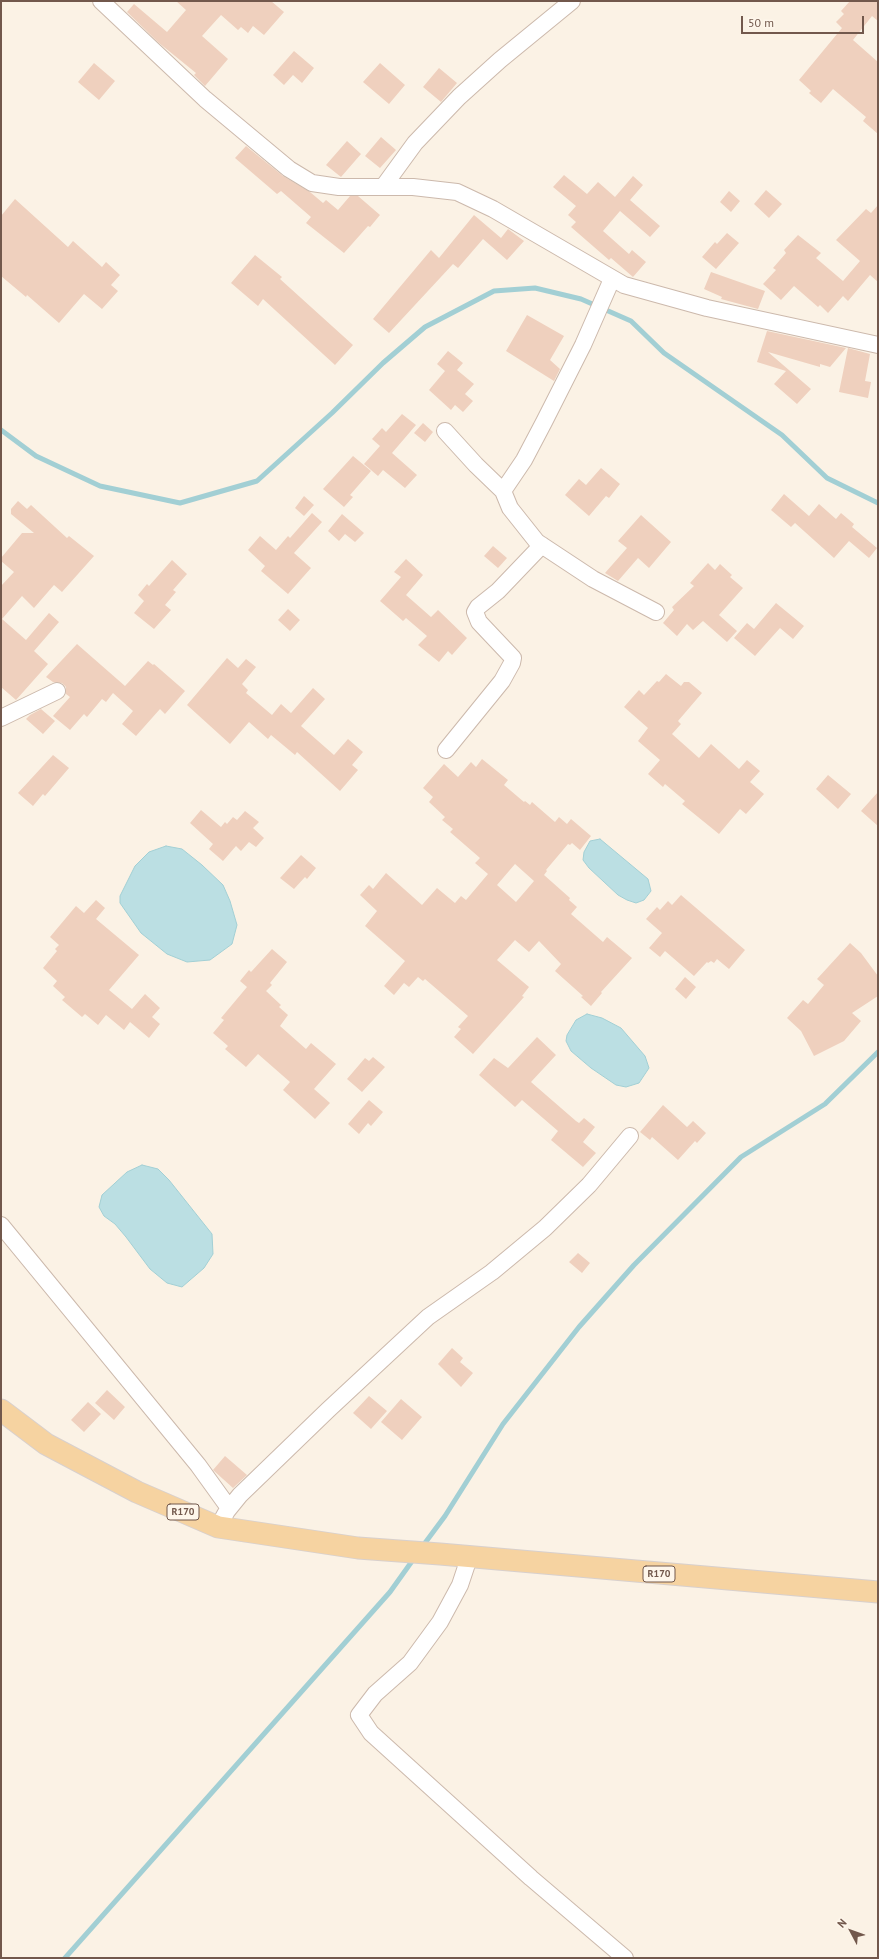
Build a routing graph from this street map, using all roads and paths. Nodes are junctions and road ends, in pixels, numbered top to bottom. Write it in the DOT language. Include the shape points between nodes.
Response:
graph roads {
  1 [pos="101,1"];
  2 [pos="572,1"];
  3 [pos="383,187"];
  4 [pos="609,285"];
  5 [pos="878,345"];
  6 [pos="444,431"];
  7 [pos="503,491"];
  8 [pos="542,545"];
  9 [pos="656,612"];
  10 [pos="57,691"];
  11 [pos="1,718"];
  12 [pos="446,750"];
  13 [pos="630,1136"];
  14 [pos="1,1224"];
  15 [pos="1,1410"];
  16 [pos="229,1508"];
  17 [pos="218,1527"];
  18 [pos="469,1558"];
  19 [pos="878,1592"];
  20 [pos="625,1958"];
  1 -- 3 [label="street" via="205,99 290,169 312,183 339,187"];
  2 -- 3 [label="street" via="500,60 460,97 415,143"];
  3 -- 4 [label="street" via="413,187 457,192 493,209"];
  4 -- 5 [label="street" via="624,285 707,308"];
  4 -- 7 [label="street" via="524,460"];
  6 -- 7 [label="street"];
  7 -- 8 [label="street" via="510,508 526,530"];
  8 -- 9 [label="street" via="593,579"];
  8 -- 12 [label="street" via="475,612 479,622 513,658 512,664 502,681"];
  10 -- 11 [label="street"];
  13 -- 16 [label="street" via="589,1185 545,1228 492,1272 428,1317 328,1410"];
  14 -- 16 [label="street"];
  15 -- 17 [label="main road, R170" via="53,1448 137,1492"];
  16 -- 17 [label="street"];
  17 -- 18 [label="main road, R170" via="358,1548"];
  18 -- 19 [label="main road, R170"];
  18 -- 20 [label="street" via="460,1585 440,1622 410,1663 375,1694 359,1715 371,1733 531,1878"];
}
